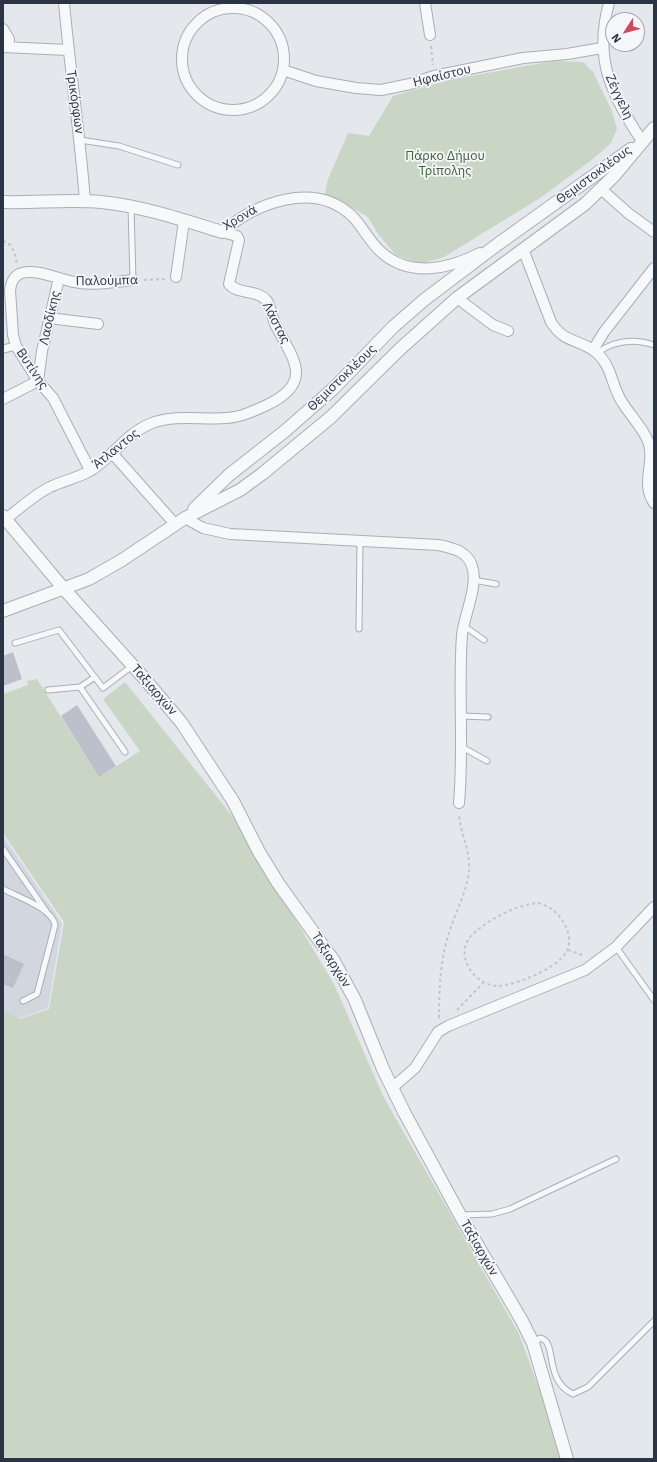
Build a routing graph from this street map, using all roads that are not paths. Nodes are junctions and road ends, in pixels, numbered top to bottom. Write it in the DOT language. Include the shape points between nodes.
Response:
graph roads {
  1 [pos="64,3"];
  2 [pos="425,3"];
  3 [pos="609,3"];
  4 [pos="3,29"];
  5 [pos="430,35"];
  6 [pos="6,47"];
  7 [pos="602,48"];
  8 [pos="68,50"];
  9 [pos="283,70"];
  10 [pos="654,128"];
  11 [pos="80,140"];
  12 [pos="642,141"];
  13 [pos="178,165"];
  14 [pos="601,189"];
  15 [pos="85,201"];
  16 [pos="3,202"];
  17 [pos="131,207"];
  18 [pos="184,221"];
  19 [pos="222,232"];
  20 [pos="654,232"];
  21 [pos="498,244"];
  22 [pos="523,249"];
  23 [pos="654,268"];
  24 [pos="16,276"];
  25 [pos="176,277"];
  26 [pos="59,278"];
  27 [pos="133,280"];
  28 [pos="6,290"];
  29 [pos="457,298"];
  30 [pos="49,318"];
  31 [pos="98,324"];
  32 [pos="508,331"];
  33 [pos="654,345"];
  34 [pos="16,346"];
  35 [pos="3,349"];
  36 [pos="595,351"];
  37 [pos="296,379"];
  38 [pos="38,381"];
  39 [pos="3,399"];
  40 [pos="112,453"];
  41 [pos="90,470"];
  42 [pos="654,503"];
  43 [pos="4,517"];
  44 [pos="180,521"];
  45 [pos="360,541"];
  46 [pos="473,580"];
  47 [pos="496,584"];
  48 [pos="64,590"];
  49 [pos="3,611"];
  50 [pos="464,626"];
  51 [pos="359,628"];
  52 [pos="484,640"];
  53 [pos="15,643"];
  54 [pos="133,666"];
  55 [pos="95,677"];
  56 [pos="80,688"];
  57 [pos="48,690"];
  58 [pos="461,716"];
  59 [pos="488,717"];
  60 [pos="462,747"];
  61 [pos="125,752"];
  62 [pos="487,761"];
  63 [pos="459,803"];
  64 [pos="3,849"];
  65 [pos="3,889"];
  66 [pos="654,907"];
  67 [pos="47,911"];
  68 [pos="616,947"];
  69 [pos="654,1000"];
  70 [pos="23,1001"];
  71 [pos="392,1088"];
  72 [pos="616,1159"];
  73 [pos="460,1215"];
  74 [pos="654,1321"];
  75 [pos="533,1343"];
  76 [pos="567,1459"];
  1 -- 8 [label="street, Τρικόρφων"];
  2 -- 5 [label="street"];
  3 -- 7 [label="street, Ζέγγελη" via="602,30"];
  4 -- 6 [label="street" via="9,39"];
  6 -- 8 [label="street"];
  7 -- 9 [label="street, Ηφαίστου" via="522,58 381,90 316,82"];
  7 -- 12 [label="street, Ζέγγελη" via="614,92"];
  8 -- 11 [label="street, Τρικόρφων"];
  9 -- 9 [label="street" via="281,41 274,28 264,18 251,11 222,9 208,15 197,23 188,35 183,49 185,78 192,90 203,101 216,108 230,111 251,107 270,96"];
  10 -- 12 [label="street"];
  11 -- 13 [label="lane" via="119,146"];
  11 -- 15 [label="street, Τρικόρφων"];
  12 -- 14 [label="street, Θεμιστοκλέους"];
  12 -- 21 [label="street, Θεμιστοκλέους"];
  14 -- 20 [label="street"];
  14 -- 22 [label="street, Θεμιστοκλέους" via="565,220"];
  15 -- 16 [label="street, Χρονά"];
  15 -- 17 [label="street, Χρονά"];
  17 -- 18 [label="street, Χρονά"];
  17 -- 27 [label="lane"];
  18 -- 19 [label="street, Χρονά"];
  18 -- 25 [label="street"];
  19 -- 21 [label="street, Χρονά" via="260,206 307,198 344,209 381,252 406,266 419,269 445,267"];
  19 -- 37 [label="street, Λάστας" via="237,236 239,240 228,280 230,285 266,300 291,352 296,367"];
  21 -- 44 [label="street, Θεμιστοκλέους" via="424,300 333,389 286,431 229,475"];
  22 -- 29 [label="street, Θεμιστοκλέους"];
  22 -- 36 [label="street" via="556,329 569,340"];
  23 -- 36 [label="street" via="604,332"];
  24 -- 26 [label="street, Παλούμπα" via="27,272"];
  24 -- 28 [label="street, Βυτίνης"];
  26 -- 27 [label="street, Παλούμπα" via="75,283"];
  26 -- 30 [label="street, Λαοδίκης"];
  28 -- 34 [label="street, Βυτίνης"];
  29 -- 32 [label="street" via="493,325"];
  29 -- 44 [label="street, Θεμιστοκλέους" via="297,446 240,490"];
  30 -- 31 [label="street"];
  30 -- 38 [label="street, Λαοδίκης"];
  33 -- 36 [label="lane" via="638,341 619,342"];
  34 -- 35 [label="street"];
  34 -- 38 [label="street, Βυτίνης"];
  36 -- 42 [label="street" via="607,365 622,401 648,442 650,453 647,486"];
  37 -- 40 [label="street, Άτλαντος" via="285,394 250,412 228,418 188,417 161,420 132,433"];
  38 -- 39 [label="street"];
  38 -- 41 [label="street, Βυτίνης" via="53,398"];
  40 -- 41 [label="street, Άτλαντος"];
  40 -- 44 [label="street"];
  41 -- 43 [label="street, Άτλαντος" via="50,487"];
  43 -- 48 [label="street, Ταξιαρχών"];
  44 -- 45 [label="street" via="230,534"];
  44 -- 48 [label="street, Θεμιστοκλέους" via="106,570"];
  45 -- 46 [label="street" via="454,548 469,559"];
  45 -- 51 [label="lane"];
  46 -- 47 [label="lane"];
  46 -- 50 [label="street"];
  48 -- 49 [label="street, Θεμιστοκλέους"];
  48 -- 54 [label="street, Ταξιαρχών"];
  50 -- 52 [label="lane"];
  50 -- 58 [label="street"];
  53 -- 55 [label="lane" via="59,630"];
  54 -- 55 [label="lane" via="103,688"];
  54 -- 71 [label="street, Ταξιαρχών" via="163,699 193,739 233,801 278,883 334,961 355,1000"];
  55 -- 56 [label="lane"];
  56 -- 57 [label="lane"];
  56 -- 61 [label="lane"];
  58 -- 59 [label="lane"];
  58 -- 60 [label="street"];
  60 -- 62 [label="lane"];
  60 -- 63 [label="street"];
  64 -- 67 [label="lane"];
  65 -- 67 [label="lane"];
  66 -- 68 [label="street"];
  67 -- 70 [label="lane" via="54,918 55,925 37,994"];
  68 -- 69 [label="lane"];
  68 -- 71 [label="street" via="585,970 438,1032 415,1068"];
  71 -- 73 [label="street, Ταξιαρχών"];
  72 -- 73 [label="lane" via="510,1209 492,1214"];
  73 -- 75 [label="street, Ταξιαρχών"];
  74 -- 75 [label="lane" via="588,1387 573,1394 557,1380 549,1344 540,1338"];
  75 -- 76 [label="street, Ταξιαρχών"];
}
